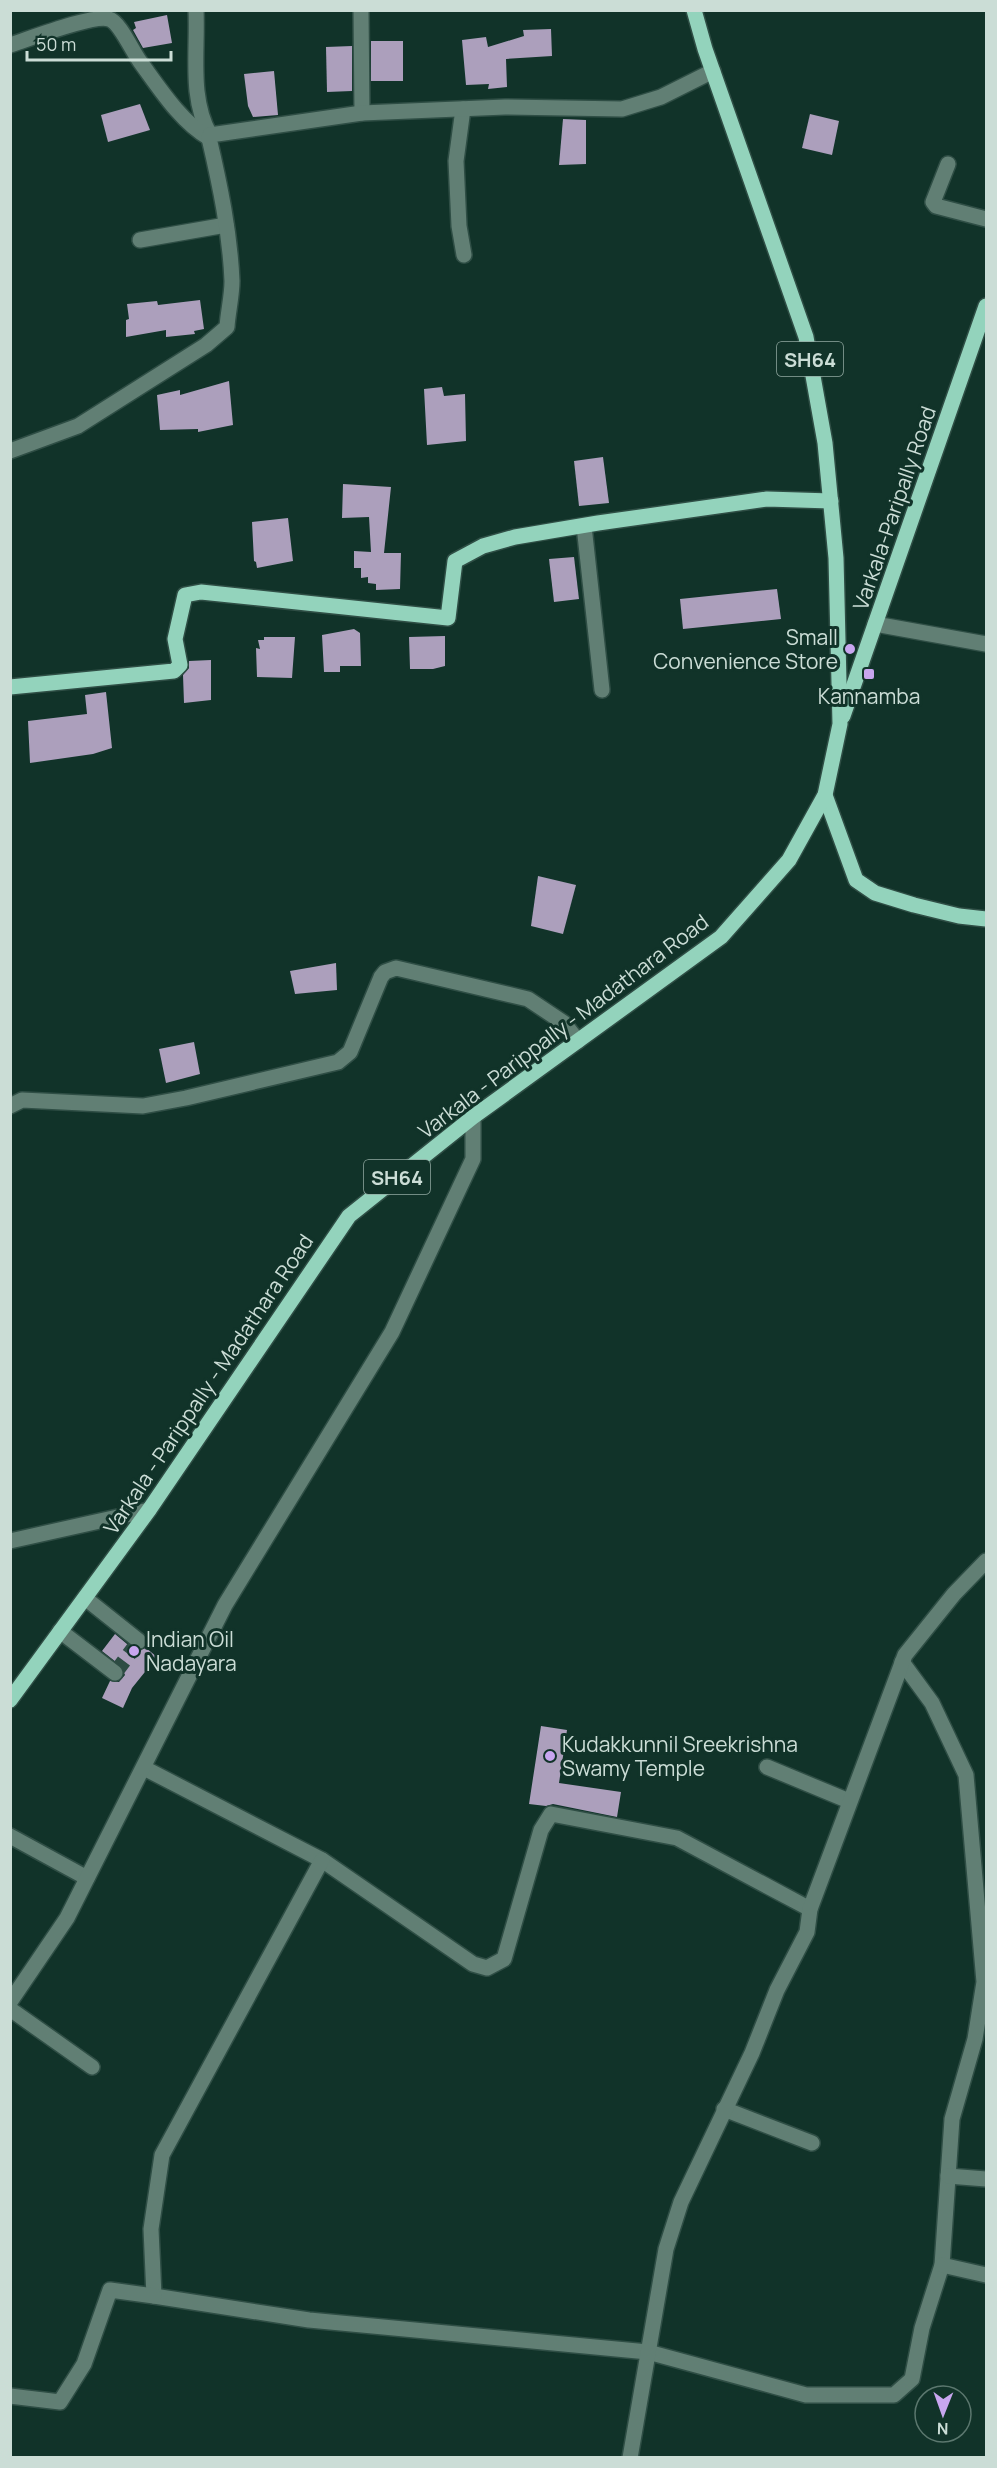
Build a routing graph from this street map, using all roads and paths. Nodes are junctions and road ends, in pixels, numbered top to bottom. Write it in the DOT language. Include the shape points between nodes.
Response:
graph roads {
  1 [pos="196,10"];
  2 [pos="361,10"];
  3 [pos="694,10"];
  4 [pos="102,15"];
  5 [pos="10,45"];
  6 [pos="713,71"];
  7 [pos="464,109"];
  8 [pos="362,113"];
  9 [pos="210,137"];
  10 [pos="948,164"];
  11 [pos="987,219"];
  12 [pos="226,225"];
  13 [pos="140,240"];
  14 [pos="464,255"];
  15 [pos="987,306"];
  16 [pos="10,451"];
  17 [pos="831,501"];
  18 [pos="584,526"];
  19 [pos="875,624"];
  20 [pos="987,644"];
  21 [pos="10,687"];
  22 [pos="602,690"];
  23 [pos="840,724"];
  24 [pos="825,795"];
  25 [pos="987,919"];
  26 [pos="578,1041"];
  27 [pos="10,1106"];
  28 [pos="473,1117"];
  29 [pos="149,1510"];
  30 [pos="10,1541"];
  31 [pos="987,1561"];
  32 [pos="85,1598"];
  33 [pos="60,1632"];
  34 [pos="139,1641"];
  35 [pos="902,1662"];
  36 [pos="115,1672"];
  37 [pos="10,1700"];
  38 [pos="767,1767"];
  39 [pos="144,1768"];
  40 [pos="849,1801"];
  41 [pos="10,1836"];
  42 [pos="322,1860"];
  43 [pos="87,1878"];
  44 [pos="810,1909"];
  45 [pos="10,2002"];
  46 [pos="10,2009"];
  47 [pos="92,2067"];
  48 [pos="724,2109"];
  49 [pos="812,2143"];
  50 [pos="948,2176"];
  51 [pos="987,2179"];
  52 [pos="942,2265"];
  53 [pos="987,2275"];
  54 [pos="154,2296"];
  55 [pos="648,2352"];
  56 [pos="10,2396"];
  57 [pos="630,2457"];
  1 -- 9 [label="street" via="197,90"];
  2 -- 8 [label="street"];
  3 -- 6 [label="main road, Varkala - Parippally - Madathara Road / SH64"];
  4 -- 5 [label="street"];
  4 -- 9 [label="street" via="116,23 177,110"];
  6 -- 7 [label="street" via="661,97 622,109"];
  6 -- 17 [label="main road, Varkala - Parippally - Madathara Road / SH64" via="806,337"];
  7 -- 8 [label="street"];
  7 -- 14 [label="street" via="456,161"];
  8 -- 9 [label="street"];
  9 -- 12 [label="street"];
  10 -- 11 [label="street" via="933,202"];
  12 -- 13 [label="street"];
  12 -- 16 [label="street" via="232,283 226,327 206,345 78,426"];
  15 -- 19 [label="main road, Varkala-Paripally Road"];
  17 -- 18 [label="main road" via="767,499"];
  17 -- 23 [label="main road, Varkala - Parippally - Madathara Road / SH64"];
  18 -- 21 [label="main road" via="514,537 483,546 455,561 448,618 201,592 185,595 175,639 180,665 174,671"];
  18 -- 22 [label="street"];
  19 -- 20 [label="street"];
  19 -- 23 [label="main road, Varkala-Paripally Road"];
  23 -- 24 [label="main road, Varkala - Parippally - Madathara Road / SH64"];
  24 -- 25 [label="main road" via="856,880 875,893 914,905"];
  24 -- 26 [label="main road, Varkala - Parippally - Madathara Road / SH64" via="789,861 721,937"];
  26 -- 27 [label="street" via="564,1023 528,999 396,968 381,977 350,1052 338,1062 143,1106 22,1101"];
  26 -- 28 [label="main road, Varkala - Parippally - Madathara Road / SH64"];
  28 -- 29 [label="main road, Varkala - Parippally - Madathara Road / SH64" via="349,1216"];
  28 -- 39 [label="street" via="473,1159 392,1332 225,1605"];
  29 -- 30 [label="street"];
  29 -- 32 [label="main road, Varkala - Parippally - Madathara Road / SH64"];
  31 -- 35 [label="street" via="954,1594"];
  32 -- 33 [label="main road, Varkala - Parippally - Madathara Road / SH64"];
  32 -- 34 [label="street"];
  33 -- 36 [label="street"];
  33 -- 37 [label="main road, Varkala - Parippally - Madathara Road / SH64"];
  35 -- 40 [label="street"];
  35 -- 50 [label="street" via="933,1703 966,1775 980,1913 984,1982 975,2039 951,2119"];
  38 -- 40 [label="street"];
  39 -- 42 [label="street"];
  39 -- 43 [label="street"];
  40 -- 44 [label="street"];
  41 -- 43 [label="street"];
  42 -- 44 [label="street" via="472,1964 487,1968 504,1959 541,1830 551,1814 677,1838"];
  42 -- 54 [label="street" via="162,2155 151,2229"];
  43 -- 45 [label="street" via="67,1918"];
  44 -- 48 [label="street" via="807,1932"];
  46 -- 47 [label="street"];
  48 -- 49 [label="street"];
  48 -- 55 [label="street" via="681,2202 666,2249"];
  50 -- 51 [label="street"];
  50 -- 52 [label="street"];
  52 -- 53 [label="street"];
  52 -- 55 [label="street" via="922,2328 912,2379 894,2395 806,2395"];
  54 -- 55 [label="street" via="309,2320"];
  54 -- 56 [label="street" via="110,2290 84,2364 60,2402"];
  55 -- 57 [label="street"];
}
